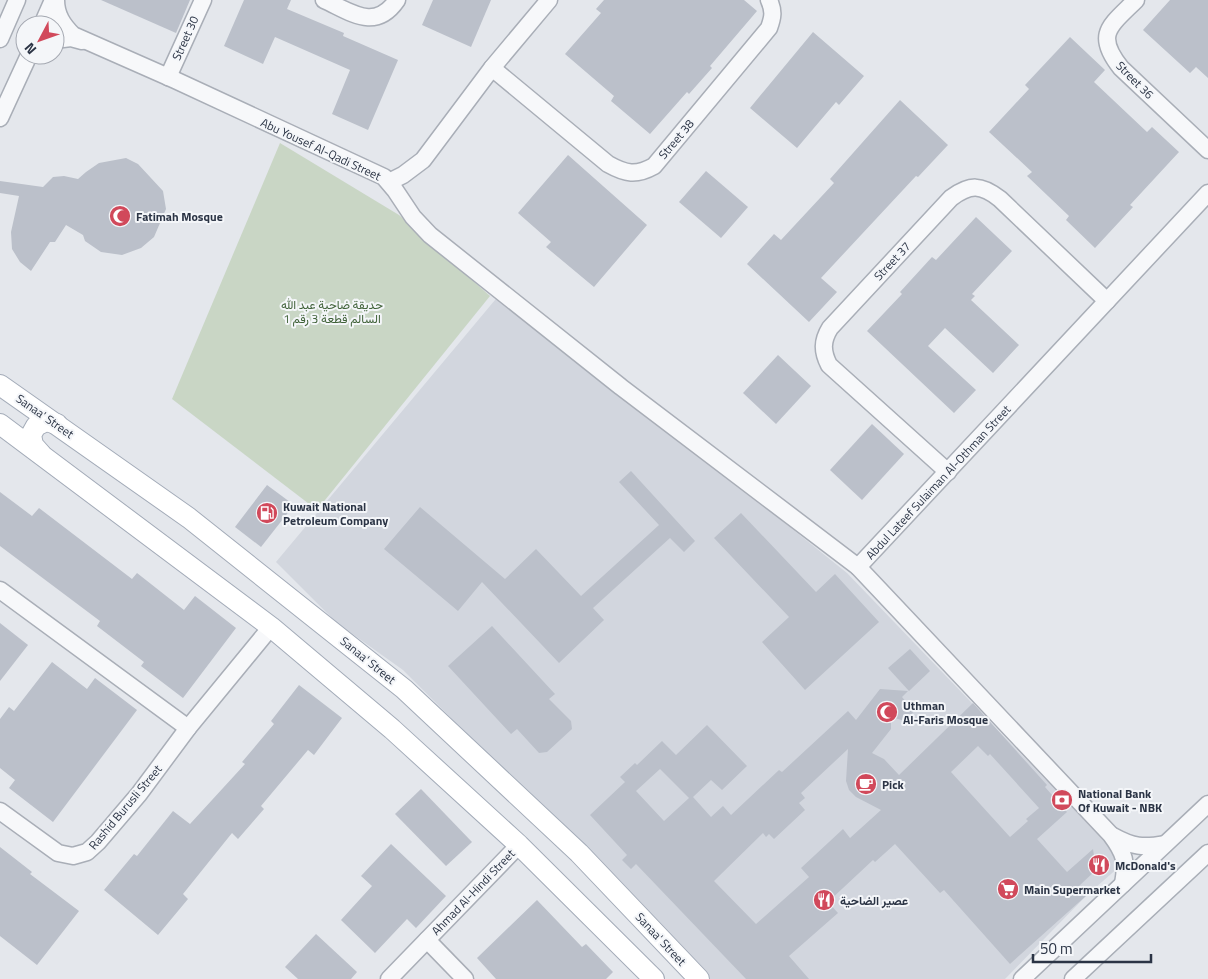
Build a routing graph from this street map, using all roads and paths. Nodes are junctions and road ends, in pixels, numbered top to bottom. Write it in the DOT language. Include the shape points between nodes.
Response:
graph roads {
  1 [pos="17,0"];
  2 [pos="55,0"];
  3 [pos="203,0"];
  4 [pos="324,0"];
  5 [pos="397,0"];
  6 [pos="549,0"];
  7 [pos="769,0"];
  8 [pos="1136,0"];
  9 [pos="47,15"];
  10 [pos="0,39"];
  11 [pos="65,39"];
  12 [pos="84,41"];
  13 [pos="25,65"];
  14 [pos="492,68"];
  15 [pos="168,76"];
  16 [pos="0,118"];
  17 [pos="1208,150"];
  18 [pos="389,182"];
  19 [pos="1208,192"];
  20 [pos="1107,301"];
  21 [pos="4,387"];
  22 [pos="0,416"];
  23 [pos="0,424"];
  24 [pos="57,424"];
  25 [pos="41,454"];
  26 [pos="948,472"];
  27 [pos="858,568"];
  28 [pos="0,590"];
  29 [pos="271,627"];
  30 [pos="188,728"];
  31 [pos="1208,804"];
  32 [pos="0,811"];
  33 [pos="1111,835"];
  34 [pos="1165,844"];
  35 [pos="519,845"];
  36 [pos="1208,853"];
  37 [pos="1123,884"];
  38 [pos="660,937"];
  39 [pos="427,940"];
  40 [pos="637,961"];
  41 [pos="389,979"];
  42 [pos="465,979"];
  43 [pos="654,979"];
  44 [pos="677,979"];
  45 [pos="699,979"];
  46 [pos="1022,979"];
  47 [pos="1073,979"];
  1 -- 10 [label="street"];
  2 -- 9 [label="street"];
  2 -- 12 [label="street, Abu Yousef Al-Qadi Street" via="64,27"];
  3 -- 15 [label="street, Street 30"];
  4 -- 5 [label="street" via="363,18 380,16"];
  6 -- 14 [label="street, Abu Yousef Al-Qadi Street"];
  7 -- 14 [label="street, Street 38" via="773,17 769,28 654,166 643,172 620,171 608,164"];
  8 -- 17 [label="street, Street 36" via="1106,35 1111,56"];
  11 -- 12 [label="street, Abu Yousef Al-Qadi Street"];
  12 -- 15 [label="street, Abu Yousef Al-Qadi Street"];
  13 -- 16 [label="street"];
  14 -- 18 [label="street, Abu Yousef Al-Qadi Street" via="423,160"];
  15 -- 18 [label="street, Abu Yousef Al-Qadi Street"];
  18 -- 27 [label="street" via="430,235 621,387"];
  19 -- 20 [label="street, Abdul Lateef Sulaiman Al-Othman Street"];
  20 -- 26 [label="street, Abdul Lateef Sulaiman Al-Othman Street"];
  20 -- 26 [label="street, Street 37" via="1000,199 982,187 972,187 951,198 830,328 823,344 824,355 830,365"];
  21 -- 22 [label="main road" via="12,396 12,404 9,411"];
  21 -- 24 [label="main road, Sanaa' Street"];
  23 -- 25 [label="main road"];
  24 -- 25 [label="main road" via="46,421 36,426 32,435 33,445"];
  24 -- 38 [label="main road, Sanaa' Street" via="190,518 404,689 579,853"];
  25 -- 29 [label="main road"];
  26 -- 27 [label="street, Abdul Lateef Sulaiman Al-Othman Street"];
  27 -- 33 [label="street, Abdul Lateef Sulaiman Al-Othman Street"];
  28 -- 30 [label="street"];
  29 -- 30 [label="street, Rashid Burusli Street"];
  29 -- 35 [label="main road" via="404,739"];
  30 -- 32 [label="street, Rashid Burusli Street" via="139,794 87,852 73,856 58,853"];
  31 -- 34 [label="street"];
  33 -- 34 [label="street, Abdul Lateef Sulaiman Al-Othman Street" via="1128,844 1146,847"];
  33 -- 37 [label="street, Abdul Lateef Sulaiman Al-Othman Street" via="1124,858"];
  34 -- 37 [label="street"];
  35 -- 39 [label="street, Ahmad Al-Hindi Street"];
  35 -- 40 [label="main road"];
  36 -- 47 [label="street"];
  37 -- 46 [label="street"];
  38 -- 40 [label="main road" via="658,955"];
  38 -- 45 [label="main road, Sanaa' Street"];
  39 -- 41 [label="street, Ahmad Al-Hindi Street"];
  39 -- 42 [label="street, Ahmad Al-Hindi Street"];
  40 -- 43 [label="main road"];
  44 -- 45 [label="main road" via="691,976"];
}
